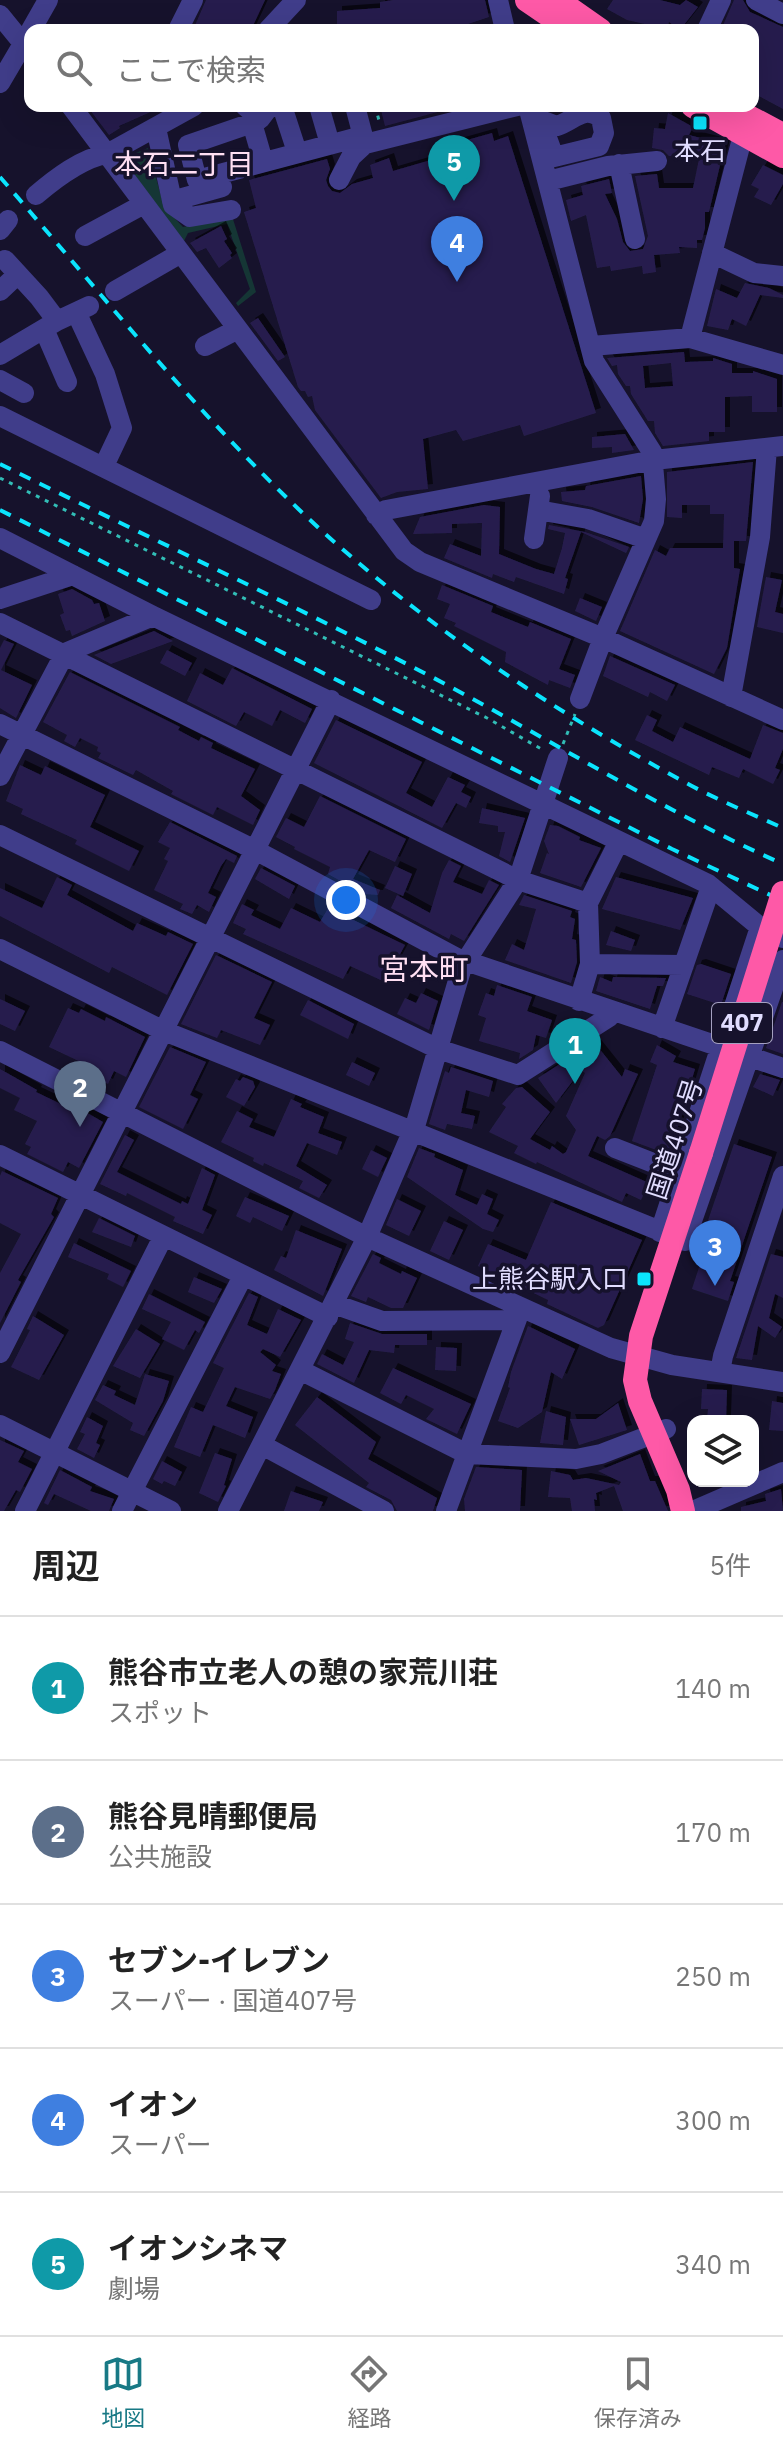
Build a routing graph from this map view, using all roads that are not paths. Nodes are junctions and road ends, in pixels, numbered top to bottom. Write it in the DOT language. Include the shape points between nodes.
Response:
graph roads {
  1 [pos="48,0"];
  2 [pos="193,0"];
  3 [pos="498,0"];
  4 [pos="527,0"];
  5 [pos="557,0"];
  6 [pos="721,0"];
  7 [pos="756,0"];
  8 [pos="292,1"];
  9 [pos="783,14"];
  10 [pos="0,15"];
  11 [pos="36,24"];
  12 [pos="181,24"];
  13 [pos="276,24"];
  14 [pos="504,24"];
  15 [pos="562,24"];
  16 [pos="591,24"];
  17 [pos="710,24"];
  18 [pos="24,35"];
  19 [pos="24,47"];
  20 [pos="0,83"];
  21 [pos="76,112"];
  22 [pos="181,112"];
  23 [pos="284,112"];
  24 [pos="321,112"];
  25 [pos="358,112"];
  26 [pos="492,112"];
  27 [pos="703,112"];
  28 [pos="739,112"];
  29 [pos="257,114"];
  30 [pos="532,121"];
  31 [pos="156,128"];
  32 [pos="220,135"];
  33 [pos="743,135"];
  34 [pos="783,135"];
  35 [pos="374,140"];
  36 [pos="330,144"];
  37 [pos="297,152"];
  38 [pos="107,154"];
  39 [pos="783,156"];
  40 [pos="263,161"];
  41 [pos="657,161"];
  42 [pos="619,164"];
  43 [pos="229,178"];
  44 [pos="339,180"];
  45 [pos="548,181"];
  46 [pos="199,187"];
  47 [pos="36,195"];
  48 [pos="172,201"];
  49 [pos="144,204"];
  50 [pos="231,210"];
  51 [pos="85,236"];
  52 [pos="635,239"];
  53 [pos="181,253"];
  54 [pos="712,253"];
  55 [pos="783,276"];
  56 [pos="0,291"];
  57 [pos="115,291"];
  58 [pos="51,325"];
  59 [pos="238,329"];
  60 [pos="690,338"];
  61 [pos="205,346"];
  62 [pos="591,346"];
  63 [pos="0,355"];
  64 [pos="783,365"];
  65 [pos="0,380"];
  66 [pos="67,382"];
  67 [pos="24,393"];
  68 [pos="0,416"];
  69 [pos="775,447"];
  70 [pos="654,460"];
  71 [pos="104,466"];
  72 [pos="542,481"];
  73 [pos="538,510"];
  74 [pos="376,515"];
  75 [pos="0,538"];
  76 [pos="534,539"];
  77 [pos="646,539"];
  78 [pos="73,575"];
  79 [pos="0,599"];
  80 [pos="371,600"];
  81 [pos="153,616"];
  82 [pos="0,623"];
  83 [pos="603,638"];
  84 [pos="65,653"];
  85 [pos="731,697"];
  86 [pos="580,699"];
  87 [pos="331,700"];
  88 [pos="783,720"];
  89 [pos="0,724"];
  90 [pos="21,733"];
  91 [pos="558,758"];
  92 [pos="294,768"];
  93 [pos="0,776"];
  94 [pos="544,805"];
  95 [pos="0,835"];
  96 [pos="619,841"];
  97 [pos="255,850"];
  98 [pos="518,880"];
  99 [pos="713,888"];
  100 [pos="783,893"];
  101 [pos="588,903"];
  102 [pos="760,927"];
  103 [pos="783,938"];
  104 [pos="210,940"];
  105 [pos="0,949"];
  106 [pos="783,960"];
  107 [pos="465,961"];
  108 [pos="590,964"];
  109 [pos="684,965"];
  110 [pos="579,1001"];
  111 [pos="613,1012"];
  112 [pos="662,1028"];
  113 [pos="164,1031"];
  114 [pos="720,1047"];
  115 [pos="438,1049"];
  116 [pos="0,1051"];
  117 [pos="749,1057"];
  118 [pos="783,1068"];
  119 [pos="122,1113"];
  120 [pos="413,1131"];
  121 [pos="615,1148"];
  122 [pos="2,1161"];
  123 [pos="679,1173"];
  124 [pos="783,1176"];
  125 [pos="81,1193"];
  126 [pos="667,1234"];
  127 [pos="163,1237"];
  128 [pos="367,1237"];
  129 [pos="243,1276"];
  130 [pos="331,1310"];
  131 [pos="518,1314"];
  132 [pos="0,1353"];
  133 [pos="638,1357"];
  134 [pos="300,1370"];
  135 [pos="720,1372"];
  136 [pos="782,1377"];
  137 [pos="0,1425"];
  138 [pos="660,1431"];
  139 [pos="262,1445"];
  140 [pos="55,1452"];
  141 [pos="467,1454"];
  142 [pos="783,1472"];
  143 [pos="132,1491"];
  144 [pos="25,1511"];
  145 [pos="122,1511"];
  146 [pos="171,1511"];
  147 [pos="228,1511"];
  148 [pos="384,1511"];
  149 [pos="446,1511"];
  150 [pos="693,1511"];
  1 -- 11 [label="street"];
  2 -- 12 [label="street"];
  3 -- 14 [label="street"];
  4 -- 15 [label="highway"];
  5 -- 16 [label="highway"];
  6 -- 17 [label="street"];
  7 -- 9 [label="street"];
  8 -- 13 [label="street"];
  10 -- 18 [label="street"];
  19 -- 20 [label="street"];
  21 -- 38 [label="street"];
  22 -- 31 [label="street"];
  23 -- 37 [label="street"];
  24 -- 36 [label="street"];
  25 -- 35 [label="street"];
  26 -- 35 [label="street"];
  27 -- 33 [label="highway"];
  28 -- 34 [label="highway"];
  29 -- 32 [label="street"];
  29 -- 40 [label="street"];
  30 -- 45 [label="street"];
  31 -- 38 [label="street"];
  31 -- 48 [label="street"];
  32 -- 43 [label="street"];
  32 -- 46 [label="street" via="188,145"];
  33 -- 39 [label="highway"];
  33 -- 54 [label="street"];
  35 -- 36 [label="street"];
  35 -- 44 [label="street" via="351,157"];
  36 -- 37 [label="street"];
  37 -- 40 [label="street"];
  38 -- 47 [label="street"];
  38 -- 49 [label="street"];
  40 -- 43 [label="street"];
  41 -- 42 [label="street"];
  42 -- 45 [label="street"];
  42 -- 52 [label="street" via="618,215"];
  43 -- 46 [label="street"];
  45 -- 62 [label="street"];
  46 -- 48 [label="street"];
  48 -- 50 [label="street" via="190,217"];
  49 -- 51 [label="street"];
  49 -- 53 [label="street"];
  53 -- 57 [label="street"];
  53 -- 59 [label="street"];
  54 -- 55 [label="street" via="754,273"];
  54 -- 60 [label="street"];
  56 -- 58 [label="street" via="11,267"];
  58 -- 63 [label="street"];
  58 -- 66 [label="street"];
  58 -- 71 [label="street" via="83,310 122,428"];
  59 -- 61 [label="street"];
  59 -- 74 [label="street"];
  60 -- 62 [label="street"];
  60 -- 64 [label="street"];
  62 -- 70 [label="street" via="594,361"];
  65 -- 67 [label="street"];
  68 -- 71 [label="street"];
  69 -- 70 [label="street"];
  69 -- 85 [label="street"];
  70 -- 72 [label="street"];
  70 -- 77 [label="street" via="654,521"];
  71 -- 80 [label="street"];
  72 -- 73 [label="street"];
  72 -- 74 [label="street"];
  73 -- 76 [label="street"];
  73 -- 77 [label="street" via="588,519"];
  74 -- 83 [label="street" via="404,551 420,562"];
  75 -- 78 [label="street"];
  77 -- 83 [label="street"];
  78 -- 79 [label="street"];
  78 -- 81 [label="street"];
  81 -- 84 [label="street"];
  81 -- 87 [label="street"];
  82 -- 84 [label="street"];
  83 -- 85 [label="street"];
  83 -- 86 [label="street"];
  84 -- 90 [label="street"];
  84 -- 92 [label="street"];
  85 -- 88 [label="street"];
  87 -- 92 [label="street"];
  87 -- 94 [label="street"];
  89 -- 90 [label="street"];
  90 -- 93 [label="street"];
  90 -- 97 [label="street"];
  91 -- 94 [label="street"];
  92 -- 97 [label="street"];
  92 -- 98 [label="street"];
  94 -- 96 [label="street"];
  94 -- 98 [label="street"];
  95 -- 104 [label="street"];
  96 -- 99 [label="street"];
  96 -- 101 [label="street"];
  97 -- 104 [label="street"];
  97 -- 107 [label="street"];
  98 -- 101 [label="street"];
  98 -- 107 [label="street"];
  99 -- 102 [label="street"];
  99 -- 109 [label="street"];
  100 -- 126 [label="highway, 国道407号 / 407, bridge" via="701,1153"];
  101 -- 108 [label="street"];
  102 -- 103 [label="street"];
  102 -- 114 [label="street"];
  104 -- 113 [label="street"];
  104 -- 115 [label="street"];
  105 -- 113 [label="street"];
  106 -- 117 [label="street"];
  107 -- 110 [label="street"];
  107 -- 115 [label="street"];
  108 -- 109 [label="street"];
  108 -- 110 [label="street"];
  109 -- 112 [label="street"];
  110 -- 111 [label="street"];
  111 -- 112 [label="street"];
  111 -- 115 [label="street" via="518,1075"];
  112 -- 114 [label="street"];
  113 -- 119 [label="street"];
  113 -- 120 [label="street"];
  114 -- 117 [label="street"];
  114 -- 123 [label="street"];
  115 -- 120 [label="street"];
  116 -- 119 [label="street"];
  117 -- 118 [label="street"];
  117 -- 126 [label="street" via="688,1238"];
  119 -- 125 [label="street"];
  119 -- 128 [label="street"];
  120 -- 126 [label="street"];
  120 -- 128 [label="street"];
  121 -- 123 [label="street"];
  122 -- 125 [label="street"];
  123 -- 126 [label="street"];
  124 -- 135 [label="street"];
  125 -- 127 [label="street"];
  125 -- 132 [label="street"];
  126 -- 133 [label="highway, 国道407号 / 407"];
  127 -- 129 [label="street"];
  127 -- 140 [label="street"];
  128 -- 130 [label="street"];
  128 -- 131 [label="street"];
  129 -- 130 [label="street"];
  129 -- 143 [label="street"];
  130 -- 131 [label="street" via="382,1321"];
  130 -- 134 [label="street"];
  131 -- 133 [label="street"];
  131 -- 141 [label="street"];
  133 -- 135 [label="street"];
  133 -- 138 [label="highway"];
  134 -- 139 [label="street"];
  134 -- 141 [label="street"];
  135 -- 136 [label="street"];
  137 -- 140 [label="street"];
  138 -- 141 [label="street" via="576,1459"];
  138 -- 150 [label="highway"];
  139 -- 147 [label="street"];
  139 -- 148 [label="street"];
  140 -- 143 [label="street"];
  140 -- 144 [label="street"];
  141 -- 149 [label="street"];
  142 -- 150 [label="street"];
  143 -- 145 [label="street"];
  143 -- 146 [label="street"];
}
